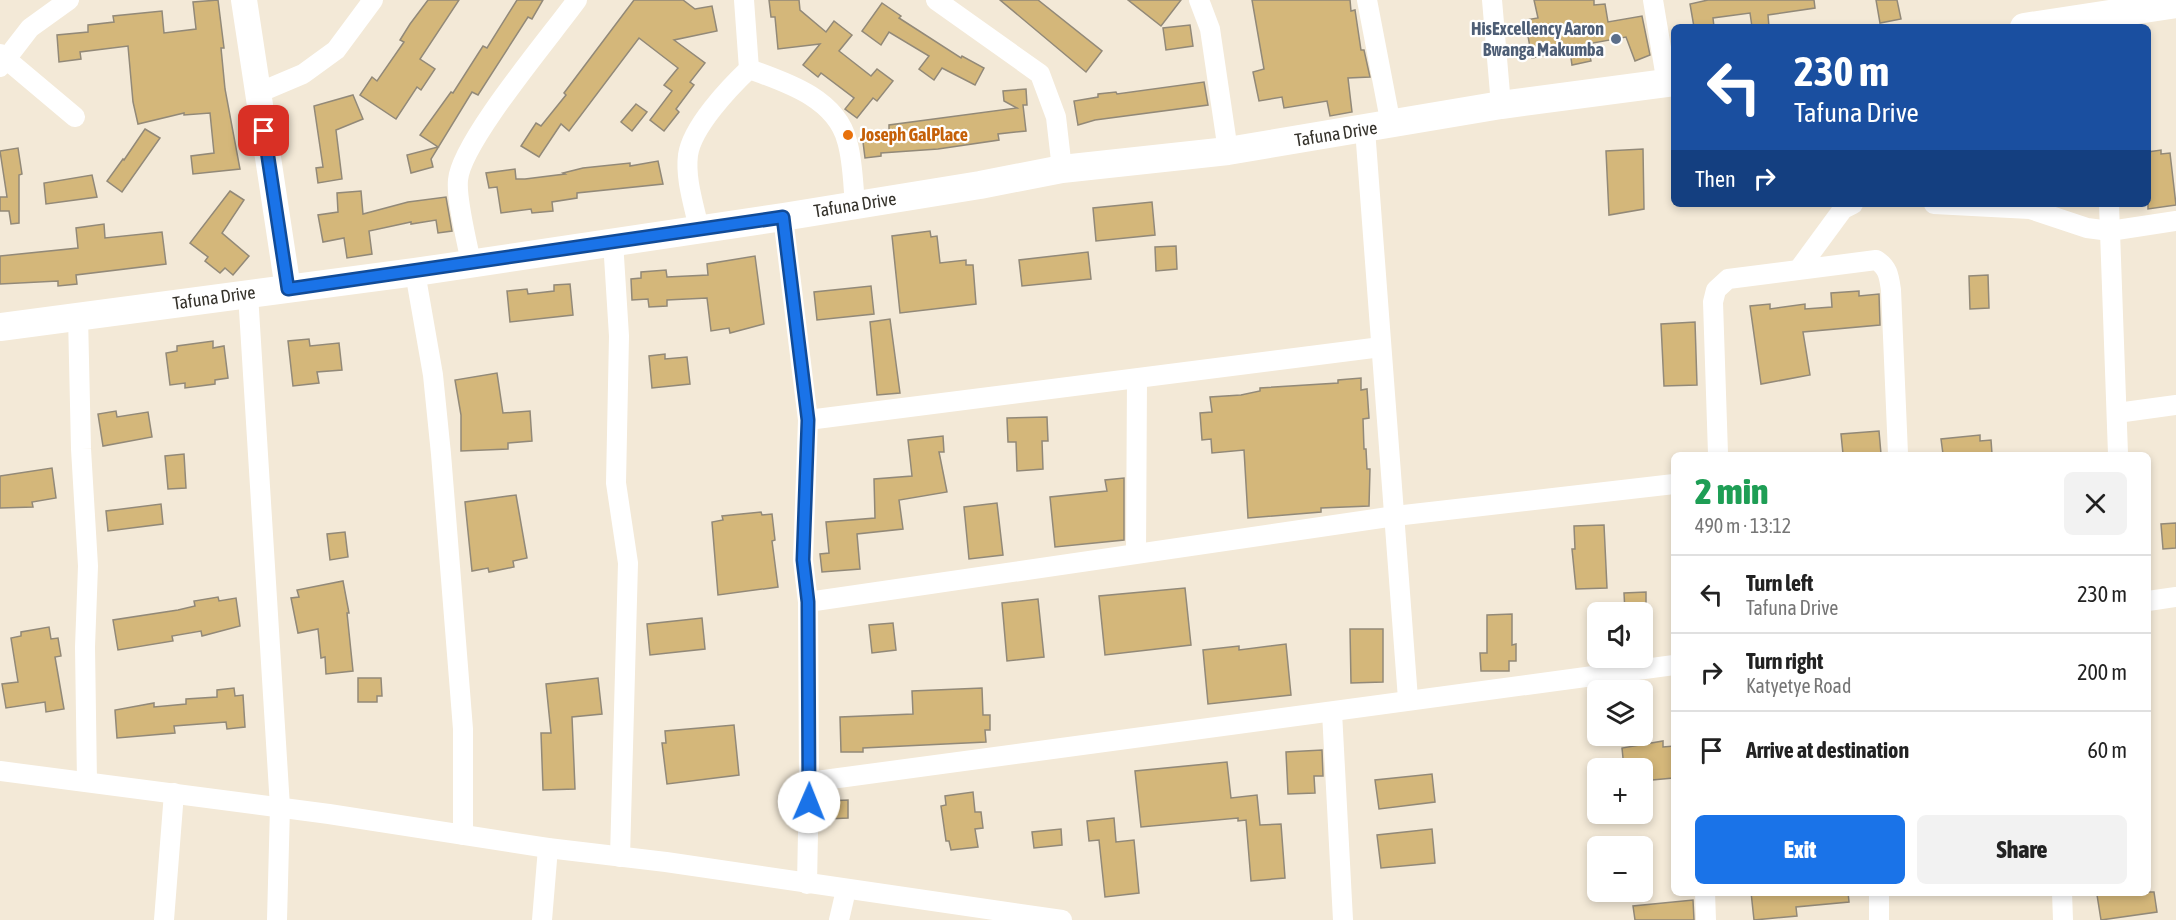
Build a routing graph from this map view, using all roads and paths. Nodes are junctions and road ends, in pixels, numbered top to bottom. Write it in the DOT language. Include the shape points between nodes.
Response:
graph roads {
  1 [pos="69,0"];
  2 [pos="244,0"];
  3 [pos="373,0"];
  4 [pos="577,0"];
  5 [pos="744,0"];
  6 [pos="936,0"];
  7 [pos="1199,0"];
  8 [pos="1367,0"];
  9 [pos="1492,0"];
  10 [pos="1653,0"];
  11 [pos="2176,4"];
  12 [pos="2102,21"];
  13 [pos="2063,24"];
  14 [pos="2,60"];
  15 [pos="749,69"];
  16 [pos="1670,83"];
  17 [pos="258,93"];
  18 [pos="1501,105"];
  19 [pos="75,117"];
  20 [pos="1378,127"];
  21 [pos="1228,151"];
  22 [pos="1062,169"];
  23 [pos="855,205"];
  24 [pos="1847,207"];
  25 [pos="1982,207"];
  26 [pos="2109,207"];
  27 [pos="783,217"];
  28 [pos="2176,221"];
  29 [pos="699,229"];
  30 [pos="2110,231"];
  31 [pos="613,241"];
  32 [pos="471,263"];
  33 [pos="1799,269"];
  34 [pos="415,272"];
  35 [pos="288,289"];
  36 [pos="248,294"];
  37 [pos="78,316"];
  38 [pos="0,327"];
  39 [pos="1382,347"];
  40 [pos="1137,379"];
  41 [pos="2176,405"];
  42 [pos="2117,413"];
  43 [pos="808,420"];
  44 [pos="1718,452"];
  45 [pos="1898,452"];
  46 [pos="2118,452"];
  47 [pos="1671,484"];
  48 [pos="1395,516"];
  49 [pos="1136,553"];
  50 [pos="2176,597"];
  51 [pos="2151,601"];
  52 [pos="808,602"];
  53 [pos="1671,665"];
  54 [pos="1408,699"];
  55 [pos="1332,712"];
  56 [pos="0,771"];
  57 [pos="87,782"];
  58 [pos="809,782"];
  59 [pos="174,793"];
  60 [pos="279,807"];
  61 [pos="463,835"];
  62 [pos="548,848"];
  63 [pos="620,856"];
  64 [pos="807,884"];
  65 [pos="846,890"];
  66 [pos="1705,896"];
  67 [pos="1879,896"];
  68 [pos="2062,896"];
  69 [pos="164,920"];
  70 [pos="277,920"];
  71 [pos="542,920"];
  72 [pos="839,920"];
  73 [pos="1062,920"];
  74 [pos="1343,920"];
  75 [pos="1706,920"];
  76 [pos="1879,920"];
  77 [pos="2063,920"];
  1 -- 14 [label="street" via="30,28"];
  2 -- 17 [label="street"];
  3 -- 17 [label="street" via="336,50 303,74"];
  4 -- 32 [label="street" via="479,133 463,162 458,181"];
  5 -- 15 [label="street"];
  6 -- 22 [label="street" via="1040,74 1056,117"];
  7 -- 21 [label="street" via="1210,29"];
  8 -- 20 [label="street"];
  9 -- 18 [label="street"];
  10 -- 16 [label="street"];
  11 -- 12 [label="main road"];
  12 -- 13 [label="main road"];
  14 -- 19 [label="street"];
  15 -- 23 [label="street" via="794,86 821,104 838,123 847,139"];
  15 -- 29 [label="street" via="701,126 688,155 689,184"];
  16 -- 18 [label="main road, Tafuna Drive"];
  17 -- 35 [label="street"];
  18 -- 20 [label="main road, Tafuna Drive"];
  20 -- 21 [label="main road, Tafuna Drive"];
  20 -- 39 [label="street"];
  21 -- 22 [label="main road, Tafuna Drive"];
  22 -- 23 [label="main road, Tafuna Drive"];
  23 -- 27 [label="main road, Tafuna Drive"];
  24 -- 33 [label="street"];
  25 -- 30 [label="street" via="2030,210"];
  26 -- 30 [label="street"];
  27 -- 29 [label="main road, Tafuna Drive"];
  27 -- 43 [label="street"];
  28 -- 30 [label="street"];
  29 -- 31 [label="main road, Tafuna Drive"];
  30 -- 42 [label="street"];
  31 -- 32 [label="main road, Tafuna Drive"];
  31 -- 63 [label="street" via="618,336 616,483 628,563"];
  32 -- 34 [label="main road, Tafuna Drive"];
  33 -- 44 [label="street" via="1728,279 1716,290 1713,302"];
  33 -- 45 [label="street" via="1876,260 1884,264 1889,274"];
  34 -- 35 [label="main road, Tafuna Drive"];
  34 -- 61 [label="street" via="433,375 441,454 463,729"];
  35 -- 36 [label="main road, Tafuna Drive"];
  36 -- 37 [label="main road, Tafuna Drive"];
  36 -- 60 [label="street"];
  37 -- 38 [label="main road, Tafuna Drive"];
  37 -- 57 [label="street" via="88,566"];
  39 -- 40 [label="street"];
  39 -- 48 [label="street"];
  40 -- 43 [label="street"];
  40 -- 49 [label="street"];
  41 -- 42 [label="street"];
  42 -- 46 [label="street"];
  43 -- 52 [label="street" via="803,560"];
  47 -- 48 [label="street"];
  48 -- 49 [label="street"];
  48 -- 54 [label="street"];
  49 -- 52 [label="street"];
  50 -- 51 [label="street"];
  52 -- 58 [label="street"];
  53 -- 54 [label="street"];
  54 -- 55 [label="street"];
  55 -- 58 [label="street"];
  55 -- 74 [label="street"];
  56 -- 57 [label="street"];
  57 -- 59 [label="street"];
  58 -- 64 [label="street"];
  59 -- 60 [label="street"];
  59 -- 69 [label="street"];
  60 -- 61 [label="street"];
  60 -- 70 [label="street"];
  61 -- 62 [label="street"];
  62 -- 63 [label="street"];
  62 -- 71 [label="street"];
  63 -- 64 [label="street"];
  64 -- 65 [label="street"];
  65 -- 72 [label="street"];
  65 -- 73 [label="street"];
  66 -- 75 [label="street"];
  67 -- 76 [label="street"];
  68 -- 77 [label="street"];
}
